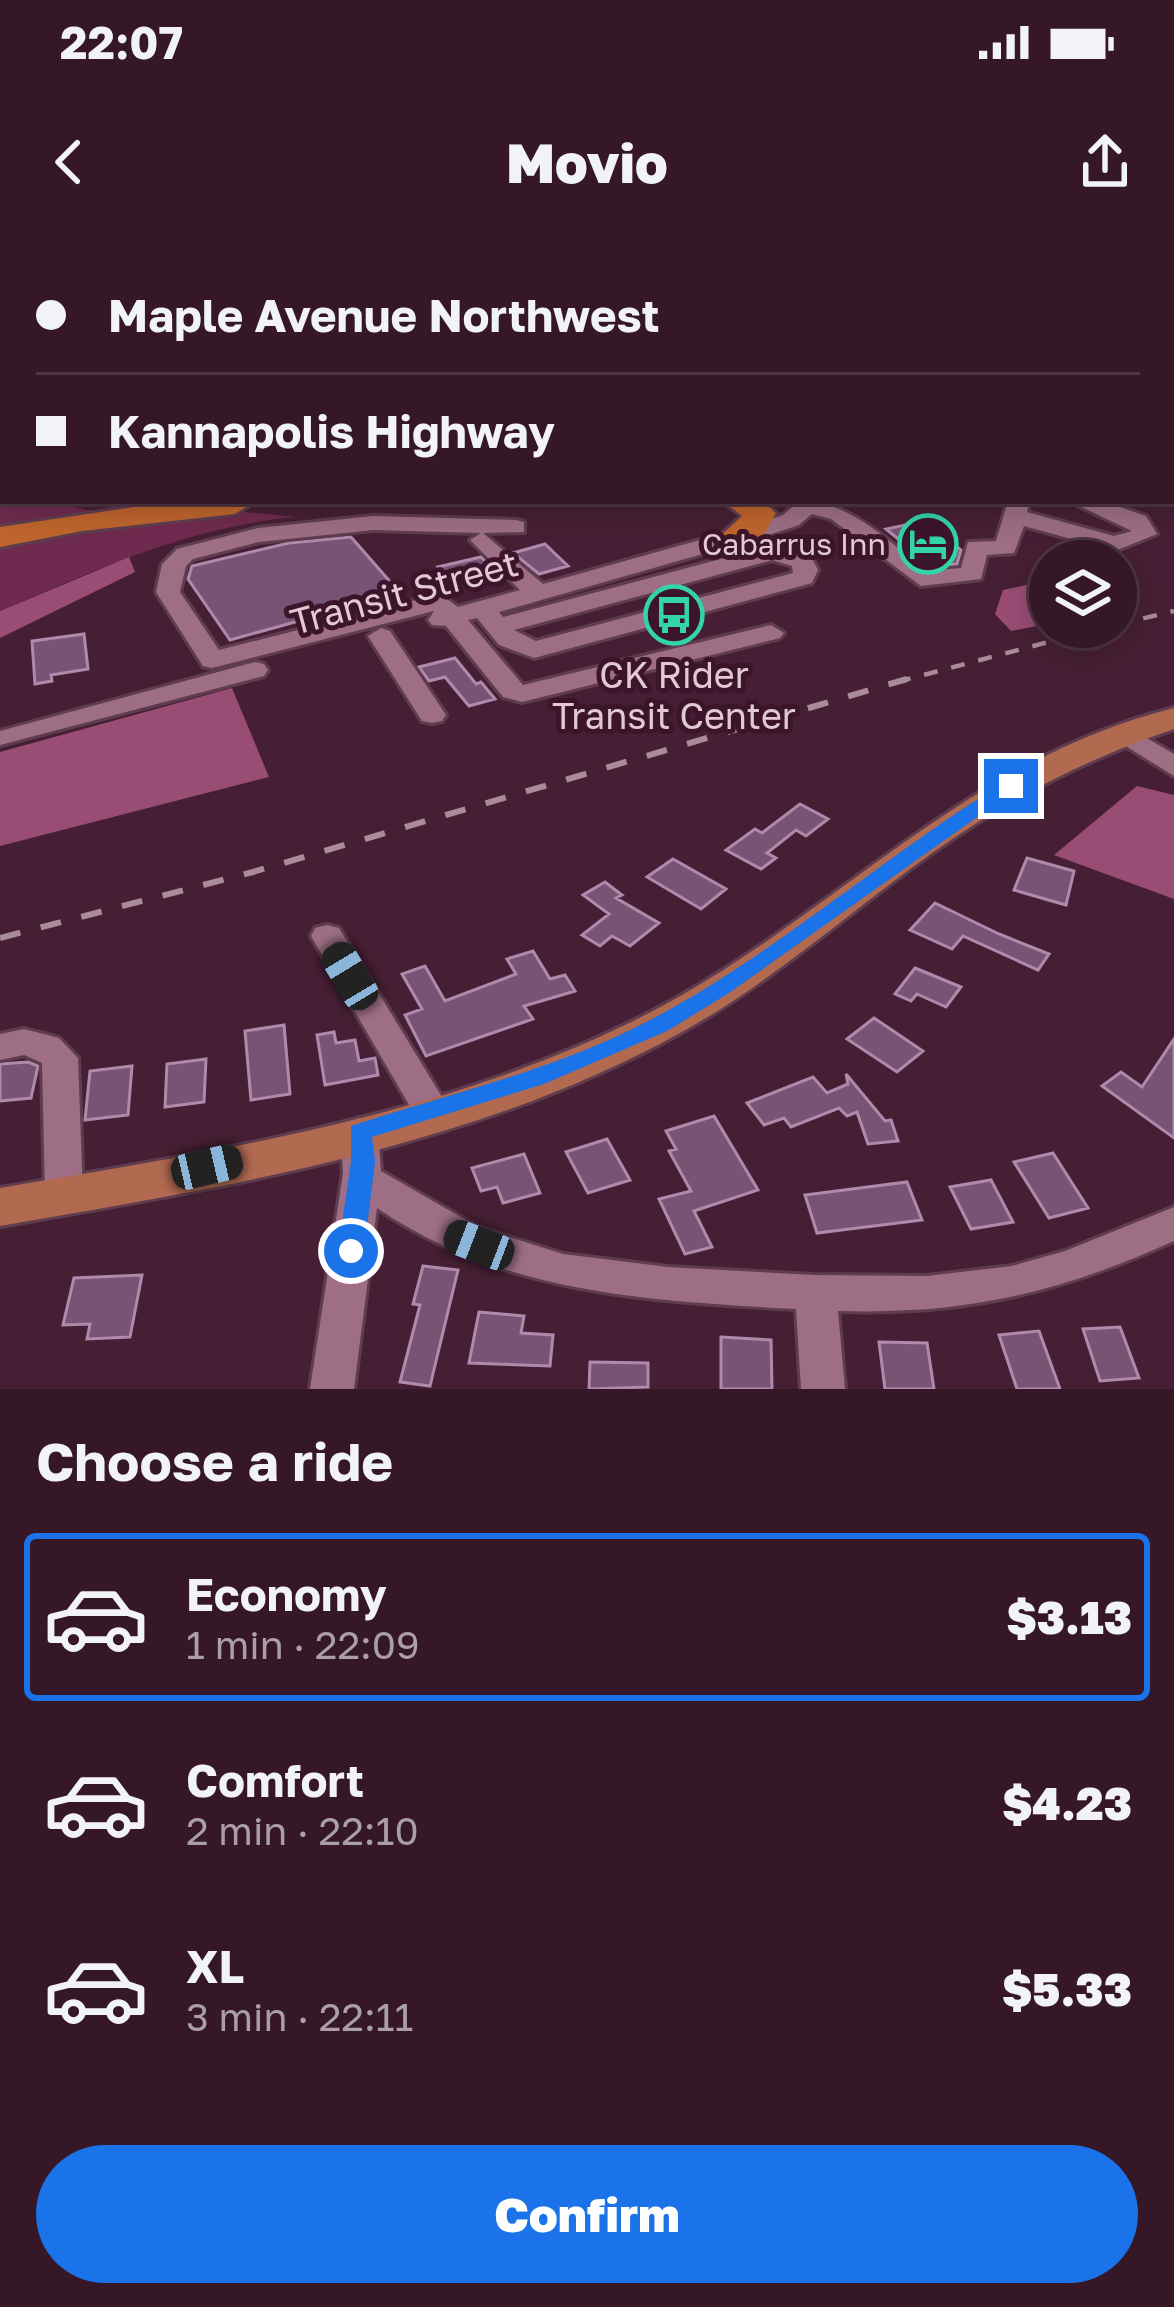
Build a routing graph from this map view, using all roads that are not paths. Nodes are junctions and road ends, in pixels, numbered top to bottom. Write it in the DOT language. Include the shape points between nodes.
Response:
graph roads {
  1 [pos="231,504"];
  2 [pos="745,504"];
  3 [pos="812,504"];
  4 [pos="1045,507"];
  5 [pos="516,527"];
  6 [pos="0,537"];
  7 [pos="735,538"];
  8 [pos="482,540"];
  9 [pos="538,593"];
  10 [pos="453,616"];
  11 [pos="490,617"];
  12 [pos="771,633"];
  13 [pos="381,636"];
  14 [pos="432,715"];
  15 [pos="1174,718"];
  16 [pos="1126,734"];
  17 [pos="6,738"];
  18 [pos="1174,767"];
  19 [pos="327,936"];
  20 [pos="0,1047"];
  21 [pos="432,1112"];
  22 [pos="361,1158"];
  23 [pos="64,1196"];
  24 [pos="0,1207"];
  25 [pos="1174,1222"];
  26 [pos="816,1293"];
  27 [pos="332,1389"];
  28 [pos="823,1389"];
  1 -- 6 [label="highway"];
  2 -- 7 [label="highway" via="760,513"];
  3 -- 4 [label="street" via="839,514 920,579 972,574 976,547 1006,548"];
  3 -- 7 [label="street, Transit Street" via="791,520"];
  5 -- 10 [label="street" via="373,524 258,535 185,554 174,564 169,592 212,660 440,602"];
  7 -- 9 [label="street, Transit Street"];
  8 -- 9 [label="street"];
  9 -- 11 [label="street, Transit Street"];
  10 -- 11 [label="street, Transit Street"];
  10 -- 12 [label="street" via="513,691 531,694"];
  10 -- 13 [label="street, Transit Street"];
  11 -- 11 [label="street" via="508,639 534,650 802,578 806,570 773,552"];
  13 -- 14 [label="street"];
  13 -- 17 [label="street, Transit Street"];
  15 -- 16 [label="main road"];
  16 -- 18 [label="street"];
  16 -- 21 [label="main road" via="989,799 659,1025"];
  19 -- 21 [label="street"];
  20 -- 23 [label="street" via="29,1040 60,1058"];
  21 -- 22 [label="main road"];
  22 -- 23 [label="main road"];
  22 -- 26 [label="street" via="441,1231 577,1277"];
  22 -- 27 [label="street"];
  23 -- 24 [label="main road"];
  25 -- 26 [label="street" via="1097,1259 1010,1284"];
  26 -- 28 [label="street"];
}
